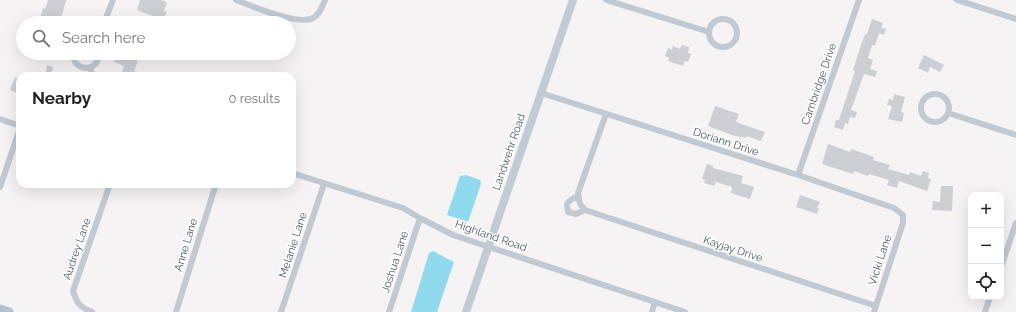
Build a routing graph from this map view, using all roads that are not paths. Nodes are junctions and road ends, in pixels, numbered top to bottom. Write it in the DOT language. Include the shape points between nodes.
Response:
graph roads {
  1 [pos="113,0"];
  2 [pos="236,0"];
  3 [pos="325,0"];
  4 [pos="573,0"];
  5 [pos="606,0"];
  6 [pos="859,0"];
  7 [pos="957,0"];
  8 [pos="107,16"];
  9 [pos="283,16"];
  10 [pos="296,19"];
  11 [pos="1016,19"];
  12 [pos="709,32"];
  13 [pos="74,60"];
  14 [pos="97,60"];
  15 [pos="90,67"];
  16 [pos="91,72"];
  17 [pos="541,93"];
  18 [pos="948,113"];
  19 [pos="606,114"];
  20 [pos="0,119"];
  21 [pos="16,125"];
  22 [pos="1016,135"];
  23 [pos="16,139"];
  24 [pos="296,174"];
  25 [pos="798,175"];
  26 [pos="324,184"];
  27 [pos="0,187"];
  28 [pos="109,188"];
  29 [pos="215,188"];
  30 [pos="579,197"];
  31 [pos="585,210"];
  32 [pos="903,215"];
  33 [pos="420,218"];
  34 [pos="1016,223"];
  35 [pos="488,246"];
  36 [pos="1002,264"];
  37 [pos="989,300"];
  38 [pos="655,302"];
  39 [pos="0,309"];
  40 [pos="875,309"];
  41 [pos="9,312"];
  42 [pos="92,312"];
  43 [pos="176,312"];
  44 [pos="281,312"];
  45 [pos="389,312"];
  46 [pos="466,312"];
  47 [pos="652,312"];
  48 [pos="685,312"];
  49 [pos="985,312"];
  1 -- 8 [label="street"];
  2 -- 9 [label="street"];
  3 -- 10 [label="street" via="314,18 303,21"];
  4 -- 17 [label="main road, Landwehr Road"];
  5 -- 12 [label="street"];
  6 -- 25 [label="street, Cambridge Drive"];
  7 -- 11 [label="street"];
  12 -- 12 [label="street" via="711,40 721,47 729,45 736,35 732,23 724,20 715,21"];
  13 -- 15 [label="street" via="82,67"];
  14 -- 15 [label="street"];
  15 -- 16 [label="street"];
  17 -- 19 [label="street, Doriann Drive"];
  17 -- 35 [label="main road, Landwehr Road"];
  18 -- 18 [label="street" via="948,102 940,94 929,95 922,102 922,113 930,121 941,120"];
  18 -- 22 [label="street"];
  19 -- 25 [label="street, Doriann Drive"];
  19 -- 30 [label="street, Kayjay Drive" via="578,193"];
  20 -- 21 [label="street"];
  23 -- 27 [label="street"];
  24 -- 26 [label="street, Highland Road"];
  25 -- 32 [label="street, Doriann Drive" via="894,208"];
  26 -- 33 [label="street, Highland Road" via="403,208"];
  26 -- 44 [label="street, Melanie Lane"];
  28 -- 42 [label="street, Audrey Lane" via="73,291 76,303"];
  29 -- 43 [label="street, Anne Lane"];
  30 -- 31 [label="street" via="580,204"];
  30 -- 31 [label="street, Kayjay Drive" via="573,198 567,204 568,212 576,214"];
  31 -- 40 [label="street, Kayjay Drive"];
  32 -- 40 [label="street, Vicki Lane" via="903,223"];
  33 -- 35 [label="street, Highland Road" via="453,234"];
  33 -- 45 [label="street, Joshua Lane"];
  34 -- 36 [label="street"];
  35 -- 38 [label="street, Highland Road"];
  35 -- 46 [label="main road, Landwehr Road"];
  37 -- 49 [label="street"];
  38 -- 47 [label="street"];
  38 -- 48 [label="street, Highland Road"];
  39 -- 41 [label="main road"];
}
